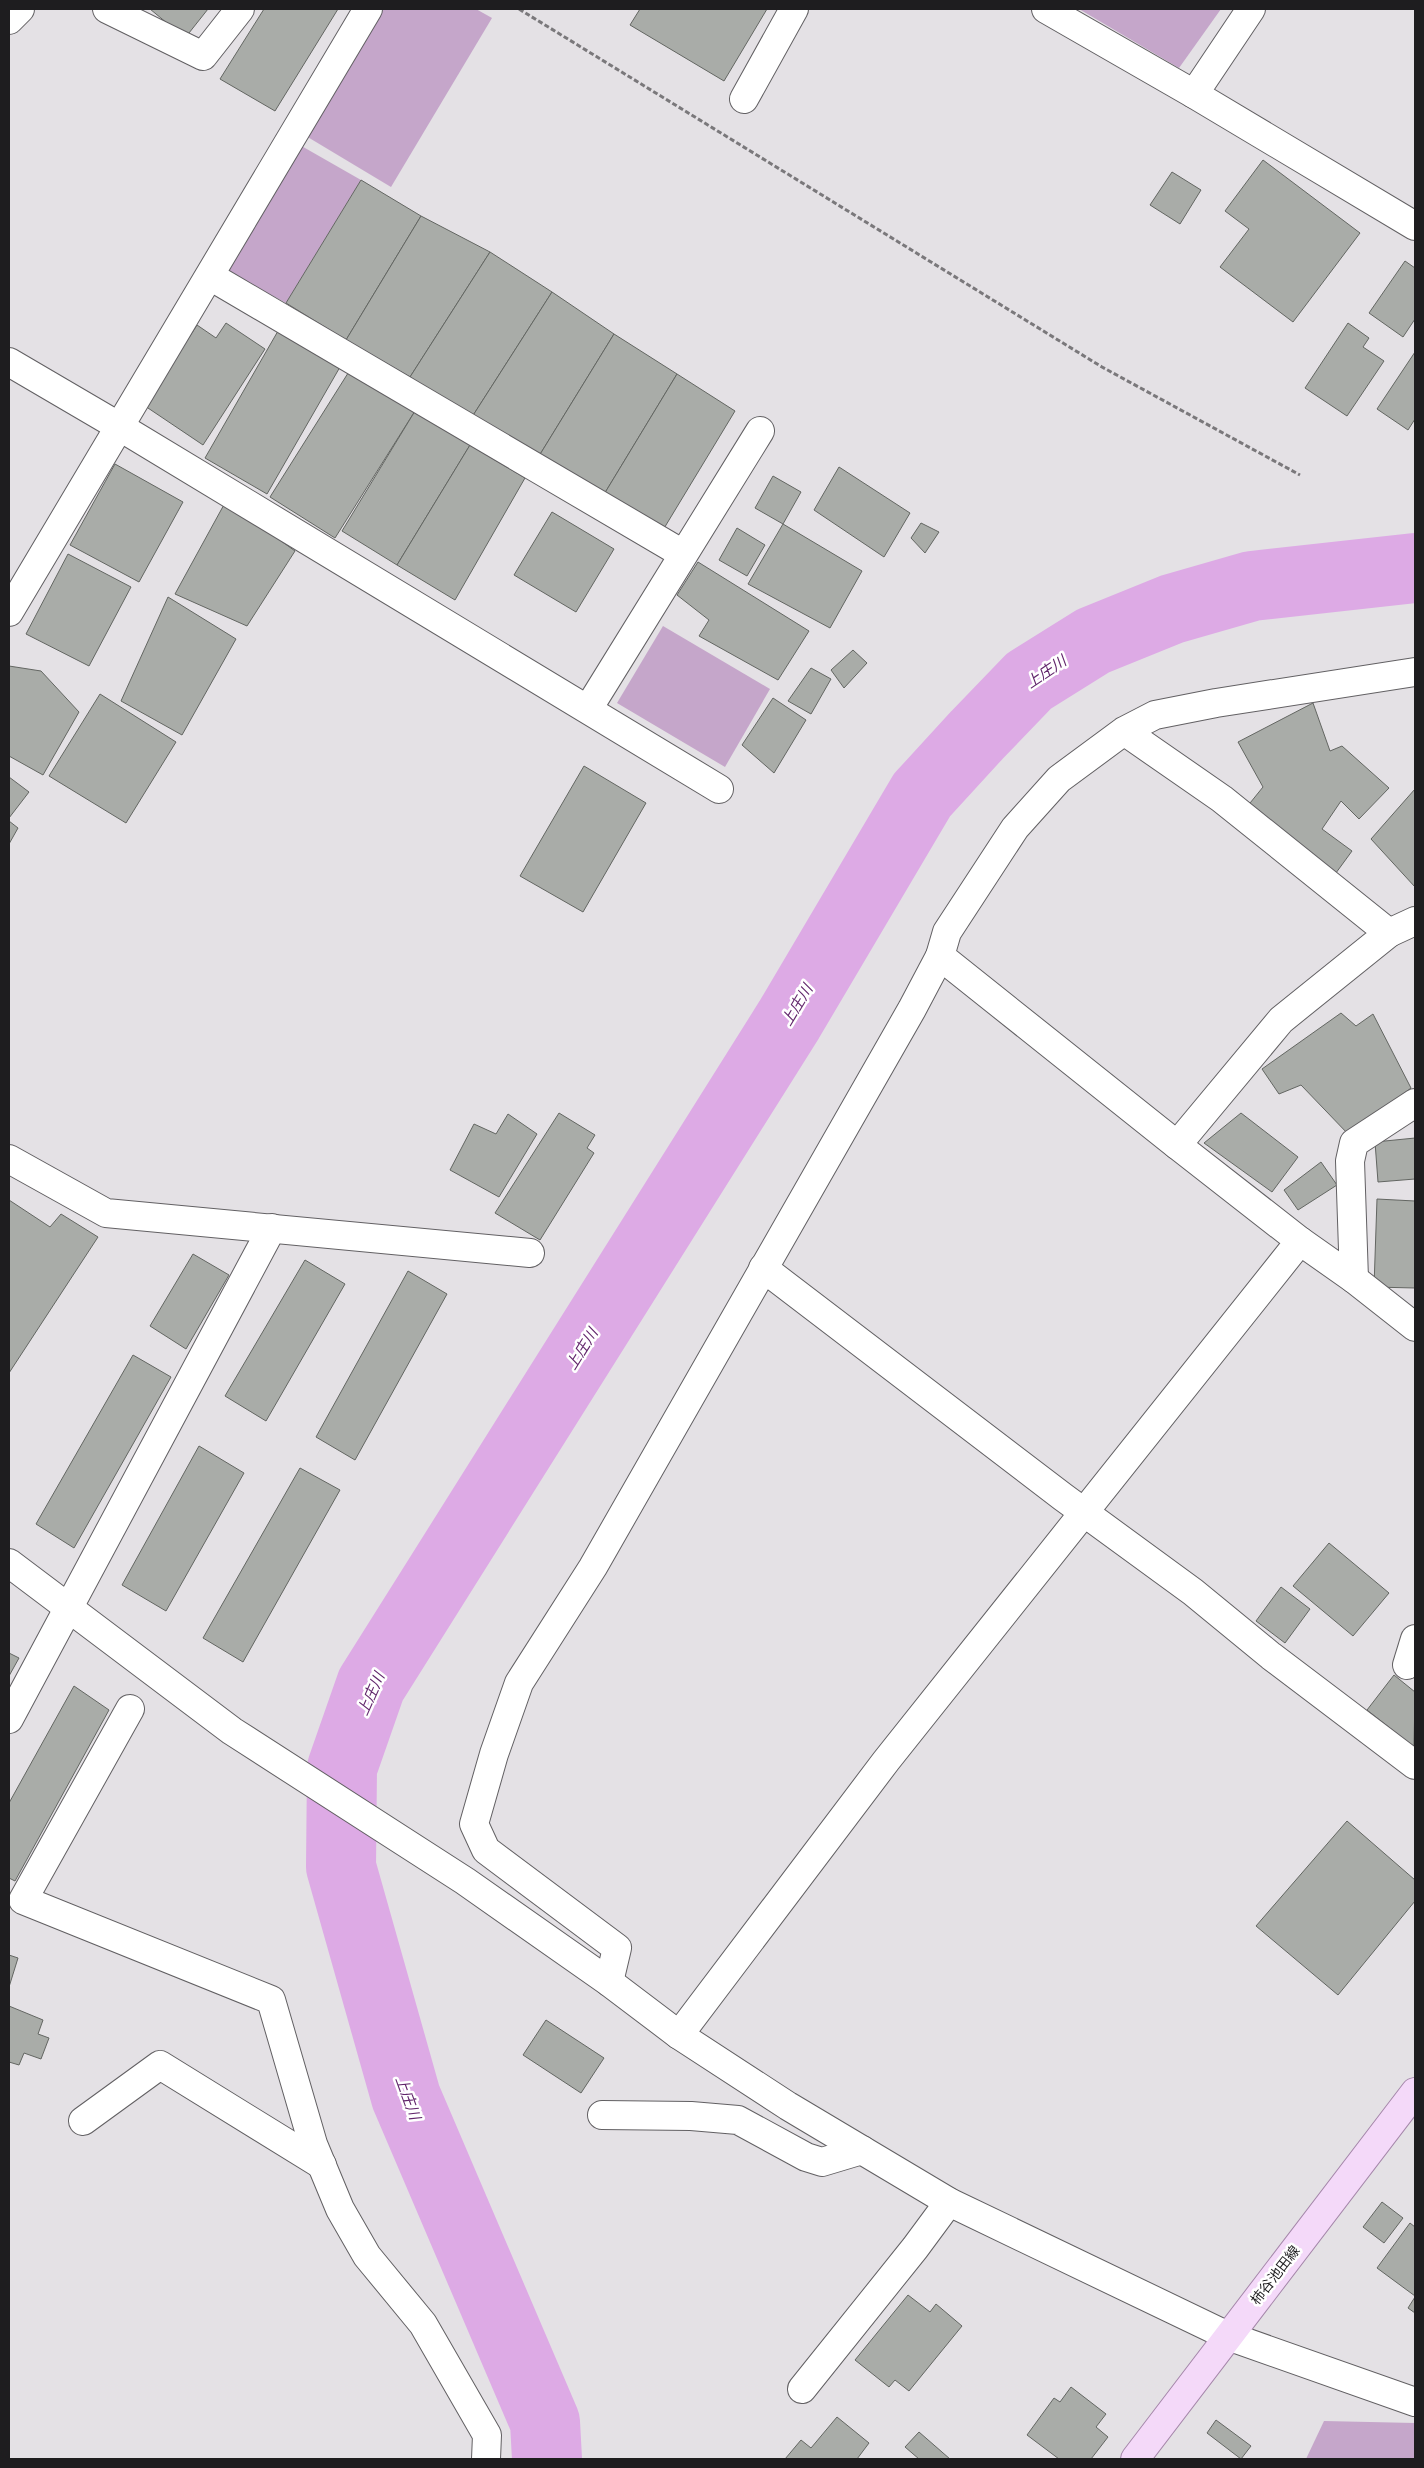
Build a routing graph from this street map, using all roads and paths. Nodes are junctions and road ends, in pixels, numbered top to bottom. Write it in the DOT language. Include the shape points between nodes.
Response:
graph roads {
  1 [pos="20,9"];
  2 [pos="107,9"];
  3 [pos="240,9"];
  4 [pos="368,9"];
  5 [pos="519,9"];
  6 [pos="794,9"];
  7 [pos="1046,9"];
  8 [pos="1251,9"];
  9 [pos="9,20"];
  10 [pos="1194,94"];
  11 [pos="744,100"];
  12 [pos="1415,226"];
  13 [pos="210,276"];
  14 [pos="9,362"];
  15 [pos="120,427"];
  16 [pos="760,431"];
  17 [pos="1300,475"];
  18 [pos="683,554"];
  19 [pos="9,612"];
  20 [pos="1415,672"];
  21 [pos="588,709"];
  22 [pos="1124,731"];
  23 [pos="719,789"];
  24 [pos="1415,921"];
  25 [pos="1389,933"];
  26 [pos="940,956"];
  27 [pos="1415,1103"];
  28 [pos="1177,1145"];
  29 [pos="9,1159"];
  30 [pos="272,1228"];
  31 [pos="1300,1241"];
  32 [pos="530,1252"];
  33 [pos="763,1268"];
  34 [pos="1354,1279"];
  35 [pos="1415,1327"];
  36 [pos="1083,1511"];
  37 [pos="9,1563"];
  38 [pos="69,1608"];
  39 [pos="1415,1638"];
  40 [pos="1406,1665"];
  41 [pos="130,1709"];
  42 [pos="9,1719"];
  43 [pos="1415,1765"];
  44 [pos="16,1896"];
  45 [pos="609,1982"];
  46 [pos="679,2035"];
  47 [pos="1415,2092"];
  48 [pos="602,2115"];
  49 [pos="83,2121"];
  50 [pos="862,2150"];
  51 [pos="322,2165"];
  52 [pos="949,2202"];
  53 [pos="1228,2336"];
  54 [pos="802,2389"];
  55 [pos="1415,2402"];
  56 [pos="486,2459"];
  57 [pos="1135,2459"];
  1 -- 9 [label="street"];
  2 -- 3 [label="street" via="203,56"];
  4 -- 13 [label="street"];
  5 -- 17 [label="path" via="1102,367"];
  6 -- 11 [label="street"];
  7 -- 10 [label="street"];
  8 -- 10 [label="street"];
  10 -- 12 [label="street"];
  13 -- 15 [label="street"];
  13 -- 18 [label="street"];
  14 -- 15 [label="street"];
  15 -- 19 [label="street"];
  15 -- 21 [label="street"];
  16 -- 18 [label="street"];
  18 -- 21 [label="street"];
  20 -- 22 [label="street" via="1155,715"];
  21 -- 23 [label="street"];
  22 -- 25 [label="street" via="1222,799"];
  22 -- 26 [label="street" via="1059,779 1015,828 947,932"];
  24 -- 25 [label="street"];
  25 -- 28 [label="street" via="1281,1020"];
  26 -- 28 [label="street"];
  26 -- 33 [label="street"];
  27 -- 34 [label="street" via="1354,1144 1350,1161"];
  28 -- 31 [label="street"];
  29 -- 30 [label="street" via="106,1213"];
  30 -- 32 [label="street"];
  30 -- 38 [label="street"];
  31 -- 34 [label="street"];
  31 -- 36 [label="street"];
  33 -- 36 [label="street"];
  33 -- 45 [label="street" via="593,1567 519,1683 474,1824 486,1850 617,1948"];
  34 -- 35 [label="street"];
  36 -- 43 [label="street" via="1193,1592 1271,1656"];
  36 -- 46 [label="street" via="886,1761"];
  37 -- 38 [label="street"];
  38 -- 42 [label="street"];
  38 -- 45 [label="street" via="232,1731 465,1880"];
  39 -- 40 [label="street"];
  41 -- 44 [label="street"];
  44 -- 51 [label="street" via="271,2000"];
  45 -- 46 [label="street"];
  46 -- 50 [label="street"];
  47 -- 53 [label="main road, 柿谷池田線"];
  48 -- 50 [label="street" via="738,2120 806,2157 822,2162"];
  49 -- 51 [label="street" via="160,2065"];
  50 -- 52 [label="street"];
  51 -- 56 [label="street" via="340,2209 367,2256 423,2324 487,2435"];
  52 -- 53 [label="street"];
  52 -- 54 [label="street"];
  53 -- 55 [label="street"];
  53 -- 57 [label="main road, 柿谷池田線"];
}
